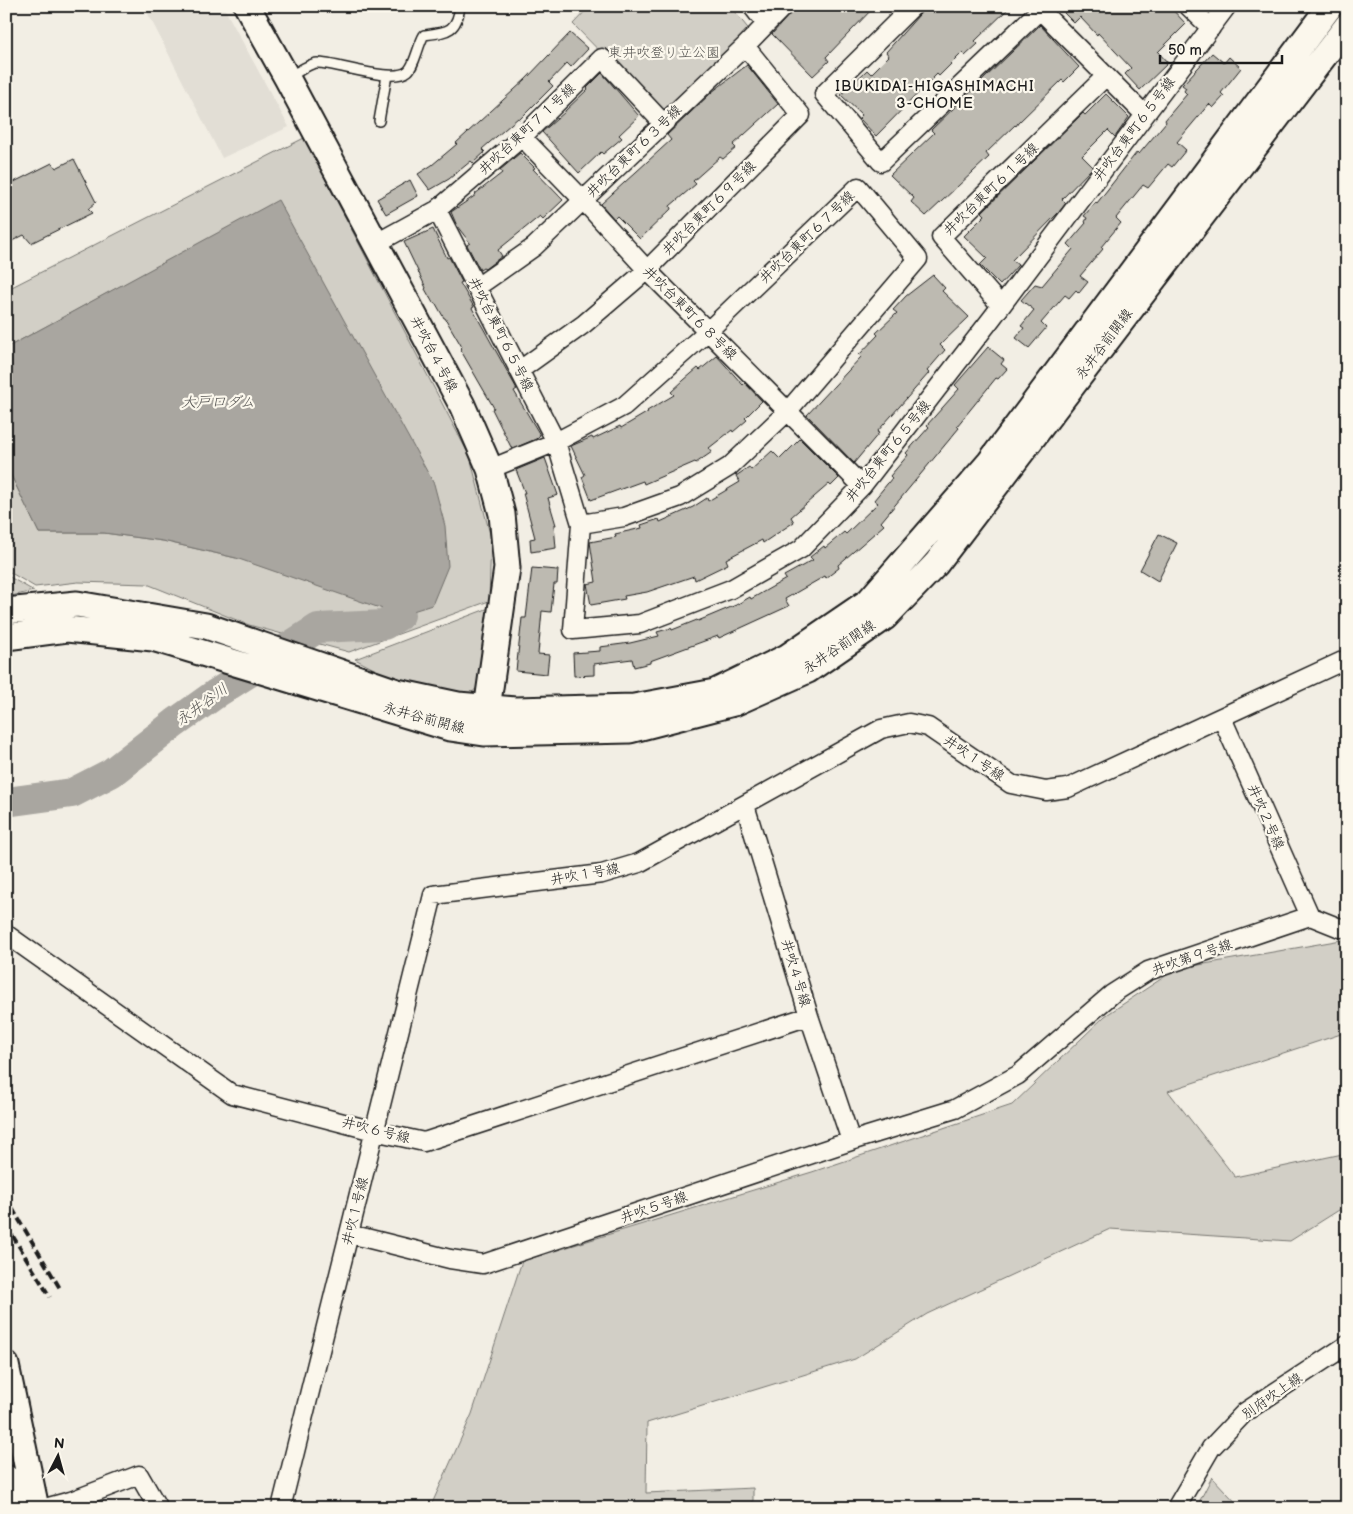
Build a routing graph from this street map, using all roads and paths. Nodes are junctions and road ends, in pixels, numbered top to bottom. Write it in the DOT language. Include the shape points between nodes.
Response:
graph roads {
  1 [pos="247,6"];
  2 [pos="460,6"];
  3 [pos="752,6"];
  4 [pos="784,6"];
  5 [pos="913,6"];
  6 [pos="1188,6"];
  7 [pos="1227,6"];
  8 [pos="1330,6"];
  9 [pos="1040,8"];
  10 [pos="766,24"];
  11 [pos="1347,26"];
  12 [pos="1211,28"];
  13 [pos="745,46"];
  14 [pos="387,75"];
  15 [pos="1106,76"];
  16 [pos="287,78"];
  17 [pos="1145,115"];
  18 [pos="379,121"];
  19 [pos="663,123"];
  20 [pos="522,137"];
  21 [pos="583,200"];
  22 [pos="437,210"];
  23 [pos="375,244"];
  24 [pos="647,270"];
  25 [pos="477,287"];
  26 [pos="1001,306"];
  27 [pos="708,331"];
  28 [pos="520,370"];
  29 [pos="787,412"];
  30 [pos="556,442"];
  31 [pos="490,469"];
  32 [pos="862,486"];
  33 [pos="581,524"];
  34 [pos="6,611"];
  35 [pos="6,637"];
  36 [pos="1347,659"];
  37 [pos="488,708"];
  38 [pos="1222,718"];
  39 [pos="484,733"];
  40 [pos="744,805"];
  41 [pos="1310,916"];
  42 [pos="1347,927"];
  43 [pos="6,934"];
  44 [pos="809,1016"];
  45 [pos="955,1109"];
  46 [pos="374,1131"];
  47 [pos="851,1141"];
  48 [pos="350,1234"];
  49 [pos="1347,1345"];
  50 [pos="6,1365"];
  51 [pos="6,1478"];
  52 [pos="12,1508"];
  53 [pos="36,1508"];
  54 [pos="45,1508"];
  55 [pos="158,1508"];
  56 [pos="280,1508"];
  57 [pos="1176,1508"];
  1 -- 16 [label="street, 井吹台４号線"];
  2 -- 14 [label="lane" via="458,20 449,30 424,36 408,72"];
  3 -- 10 [label="street"];
  4 -- 10 [label="street, 井吹台東町６３号線"];
  5 -- 9 [label="street" via="824,94 881,162"];
  6 -- 12 [label="street"];
  7 -- 12 [label="street, 井吹台東町６５号線"];
  8 -- 37 [label="street, 永井谷前開線" via="990,462 870,601 787,657 715,692 634,707"];
  9 -- 15 [label="street"];
  10 -- 13 [label="street, 井吹台東町６３号線"];
  11 -- 39 [label="street, 永井谷前開線" via="936,564 884,617 808,670 734,703 630,730"];
  12 -- 17 [label="street, 井吹台東町６５号線"];
  13 -- 19 [label="street, 井吹台東町６３号線"];
  13 -- 24 [label="street, 井吹台東町６９号線" via="801,115"];
  14 -- 16 [label="lane" via="315,63"];
  14 -- 18 [label="lane"];
  15 -- 17 [label="street"];
  15 -- 26 [label="street, 井吹台東町６１号線" via="941,237"];
  16 -- 23 [label="street, 井吹台４号線"];
  17 -- 26 [label="street, 井吹台東町６５号線"];
  19 -- 20 [label="street, 井吹台東町７１号線" via="602,58"];
  19 -- 21 [label="street, 井吹台東町６３号線"];
  20 -- 21 [label="street, 井吹台東町６８号線"];
  20 -- 22 [label="street, 井吹台東町７１号線"];
  21 -- 24 [label="street, 井吹台東町６８号線"];
  21 -- 25 [label="street, 井吹台東町６３号線" via="534,247"];
  22 -- 23 [label="street, 井吹台東町７１号線"];
  22 -- 25 [label="street, 井吹台東町６５号線"];
  23 -- 31 [label="street, 井吹台４号線" via="462,405"];
  24 -- 27 [label="street, 井吹台東町６８号線"];
  24 -- 28 [label="street, 井吹台東町６９号線" via="584,324"];
  25 -- 28 [label="street, 井吹台東町６５号線"];
  26 -- 32 [label="street, 井吹台東町６５号線"];
  27 -- 29 [label="street, 井吹台東町６８号線"];
  27 -- 29 [label="street, 井吹台東町６７号線" via="858,187 918,259"];
  27 -- 30 [label="street, 井吹台東町６７号線" via="624,406"];
  28 -- 30 [label="street, 井吹台東町６５号線"];
  29 -- 32 [label="street, 井吹台東町６８号線"];
  29 -- 33 [label="street, 井吹台東町６７号線" via="729,467 680,496 624,517"];
  30 -- 31 [label="street, 井吹台東町６７号線"];
  30 -- 33 [label="street, 井吹台東町６５号線"];
  31 -- 37 [label="street, 井吹台４号線" via="502,514 507,568"];
  32 -- 33 [label="street, 井吹台東町６５号線" via="802,549 731,589 640,624 573,630"];
  34 -- 37 [label="street, 永井谷前開線" via="77,604 206,626 397,692"];
  35 -- 39 [label="street, 永井谷前開線" via="66,629 153,638 450,728"];
  36 -- 38 [label="street, 井吹１号線"];
  37 -- 39 [label="street, 井吹台４号線"];
  38 -- 40 [label="street, 井吹１号線" via="1068,788 1046,791 1011,784 928,727 909,724 881,729"];
  38 -- 41 [label="street, 井吹２号線"];
  40 -- 44 [label="street, 井吹４号線"];
  40 -- 46 [label="street, 井吹１号線" via="639,863 602,874 433,895"];
  41 -- 42 [label="street" via="1340,928"];
  41 -- 45 [label="street, 井吹第９号線" via="1148,972 1112,994 1018,1075"];
  43 -- 46 [label="street, 井吹６号線" via="232,1094"];
  44 -- 46 [label="street, 井吹６号線" via="424,1142"];
  44 -- 47 [label="street, 井吹４号線"];
  45 -- 47 [label="street, 井吹５号線"];
  46 -- 48 [label="street, 井吹１号線"];
  47 -- 48 [label="street, 井吹５号線" via="484,1264 450,1259"];
  48 -- 56 [label="street, 井吹１号線"];
  49 -- 57 [label="street, 別府吹上線" via="1245,1412 1211,1448"];
  50 -- 53 [label="street"];
  51 -- 52 [label="street"];
  54 -- 55 [label="street" via="139,1475"];
}
